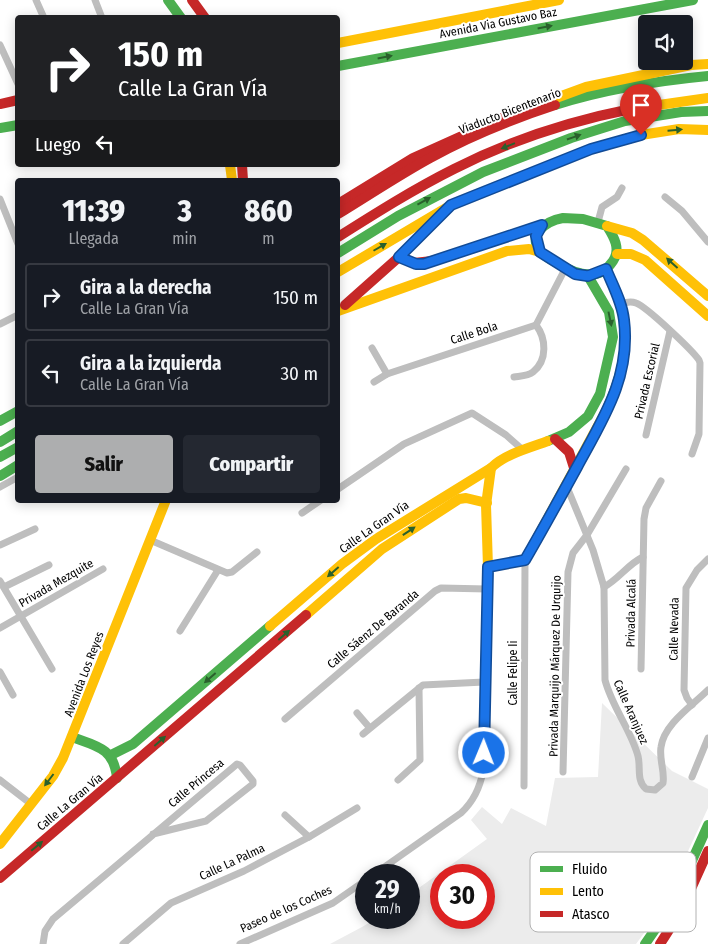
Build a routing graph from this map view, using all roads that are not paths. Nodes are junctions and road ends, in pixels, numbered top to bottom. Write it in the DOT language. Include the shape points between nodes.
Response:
graph roads {
  1 [pos="36,0"];
  2 [pos="95,0"];
  3 [pos="168,0"];
  4 [pos="192,0"];
  5 [pos="559,0"];
  6 [pos="693,0"];
  7 [pos="43,15"];
  8 [pos="101,15"];
  9 [pos="179,15"];
  10 [pos="203,15"];
  11 [pos="340,43"];
  12 [pos="0,45"];
  13 [pos="708,64"];
  14 [pos="340,66"];
  15 [pos="708,76"];
  16 [pos="15,78"];
  17 [pos="708,98"];
  18 [pos="15,101"];
  19 [pos="0,104"];
  20 [pos="708,111"];
  21 [pos="15,126"];
  22 [pos="0,128"];
  23 [pos="708,130"];
  24 [pos="622,188"];
  25 [pos="665,196"];
  26 [pos="0,199"];
  27 [pos="340,203"];
  28 [pos="451,205"];
  29 [pos="340,213"];
  30 [pos="603,224"];
  31 [pos="542,225"];
  32 [pos="15,236"];
  33 [pos="340,236"];
  34 [pos="708,242"];
  35 [pos="340,252"];
  36 [pos="540,252"];
  37 [pos="617,254"];
  38 [pos="399,257"];
  39 [pos="565,269"];
  40 [pos="606,269"];
  41 [pos="340,271"];
  42 [pos="588,276"];
  43 [pos="708,296"];
  44 [pos="621,304"];
  45 [pos="340,309"];
  46 [pos="340,310"];
  47 [pos="15,316"];
  48 [pos="708,316"];
  49 [pos="0,324"];
  50 [pos="536,325"];
  51 [pos="670,331"];
  52 [pos="372,348"];
  53 [pos="387,374"];
  54 [pos="514,378"];
  55 [pos="374,382"];
  56 [pos="15,407"];
  57 [pos="15,413"];
  58 [pos="0,416"];
  59 [pos="0,421"];
  60 [pos="15,433"];
  61 [pos="646,435"];
  62 [pos="555,439"];
  63 [pos="0,442"];
  64 [pos="15,449"];
  65 [pos="523,450"];
  66 [pos="692,454"];
  67 [pos="0,458"];
  68 [pos="15,467"];
  69 [pos="490,468"];
  70 [pos="626,469"];
  71 [pos="575,471"];
  72 [pos="0,476"];
  73 [pos="15,478"];
  74 [pos="661,482"];
  75 [pos="0,487"];
  76 [pos="566,487"];
  77 [pos="340,488"];
  78 [pos="165,503"];
  79 [pos="317,503"];
  80 [pos="487,503"];
  81 [pos="302,514"];
  82 [pos="35,529"];
  83 [pos="587,535"];
  84 [pos="150,540"];
  85 [pos="0,545"];
  86 [pos="257,552"];
  87 [pos="487,552"];
  88 [pos="643,557"];
  89 [pos="708,559"];
  90 [pos="525,560"];
  91 [pos="510,563"];
  92 [pos="49,565"];
  93 [pos="488,567"];
  94 [pos="103,569"];
  95 [pos="218,570"];
  96 [pos="2,584"];
  97 [pos="604,587"];
  98 [pos="487,589"];
  99 [pos="20,617"];
  100 [pos="0,628"];
  101 [pos="180,631"];
  102 [pos="52,668"];
  103 [pos="640,669"];
  104 [pos="0,672"];
  105 [pos="484,682"];
  106 [pos="419,688"];
  107 [pos="708,690"];
  108 [pos="14,696"];
  109 [pos="692,705"];
  110 [pos="356,714"];
  111 [pos="285,719"];
  112 [pos="369,727"];
  113 [pos="363,734"];
  114 [pos="72,737"];
  115 [pos="708,738"];
  116 [pos="111,755"];
  117 [pos="563,772"];
  118 [pos="692,777"];
  119 [pos="117,778"];
  120 [pos="0,780"];
  121 [pos="398,780"];
  122 [pos="524,786"];
  123 [pos="31,804"];
  124 [pos="357,808"];
  125 [pos="285,815"];
  126 [pos="708,825"];
  127 [pos="153,834"];
  128 [pos="309,837"];
  129 [pos="0,844"];
  130 [pos="708,851"];
  131 [pos="696,852"];
  132 [pos="389,864"];
  133 [pos="0,878"];
  134 [pos="696,878"];
  135 [pos="355,888"];
  136 [pos="654,932"];
  137 [pos="667,932"];
  138 [pos="42,944"];
  139 [pos="123,944"];
  140 [pos="240,944"];
  141 [pos="645,944"];
  142 [pos="660,944"];
  1 -- 7 [label="street"];
  2 -- 8 [label="street"];
  3 -- 9 [label="main road"];
  4 -- 10 [label="main road"];
  5 -- 11 [label="main road, Avenida Via Gustavo Baz"];
  14 -- 6 [label="main road, Avenida Via Gustavo Baz, one-way"];
  12 -- 16 [label="street"];
  13 -- 27 [label="main road" via="586,87 496,120 413,158"];
  15 -- 29 [label="main road, Viaducto Bicentenario" via="612,90 536,112 433,157"];
  17 -- 33 [label="main road, one-way" via="592,118 531,137 429,183"];
  18 -- 19 [label="main road"];
  35 -- 20 [label="main road, one-way" via="430,198 483,172 544,148 625,121"];
  21 -- 22 [label="main road"];
  28 -- 23 [label="main road, one-way" via="591,149 641,135"];
  24 -- 30 [label="street" via="617,197 602,207"];
  25 -- 34 [label="street"];
  26 -- 32 [label="street"];
  28 -- 38 [label="main road"];
  41 -- 28 [label="main road, one-way"];
  30 -- 31 [label="main road" via="563,218 549,220"];
  30 -- 37 [label="main road" via="616,241"];
  43 -- 30 [label="main road, one-way" via="643,240"];
  31 -- 36 [label="main road" via="536,236"];
  31 -- 38 [label="main road" via="424,264"];
  36 -- 39 [label="main road"];
  36 -- 46 [label="main road" via="529,249 508,251"];
  37 -- 40 [label="main road"];
  37 -- 48 [label="main road" via="638,255"];
  38 -- 45 [label="main road"];
  39 -- 42 [label="main road"];
  39 -- 50 [label="street"];
  40 -- 42 [label="main road"];
  40 -- 44 [label="main road"];
  42 -- 62 [label="main road, Calle La Gran Vía, one-way" via="609,312 613,337 611,351 604,383 588,416"];
  44 -- 51 [label="street, Privada Escorial" via="630,301 640,305"];
  44 -- 71 [label="main road" via="625,338 615,394"];
  47 -- 49 [label="street"];
  50 -- 53 [label="street, Calle Bola"];
  50 -- 54 [label="street" via="544,342 540,362 533,372"];
  51 -- 61 [label="street, Privada Escorial"];
  51 -- 66 [label="street, Privada Escorial" via="700,363 699,434"];
  52 -- 53 [label="street"];
  53 -- 55 [label="street, Calle Bola"];
  56 -- 58 [label="main road"];
  57 -- 59 [label="main road"];
  60 -- 63 [label="main road"];
  62 -- 65 [label="main road, Calle La Gran Vía"];
  62 -- 71 [label="main road" via="569,452"];
  64 -- 67 [label="main road"];
  65 -- 69 [label="main road, Calle La Gran Vía"];
  65 -- 77 [label="street" via="472,413 404,444"];
  68 -- 72 [label="main road"];
  69 -- 80 [label="main road"];
  69 -- 116 [label="main road, Calle La Gran Vía, one-way" via="349,559 133,744"];
  70 -- 83 [label="street, Privada Marquijo Márquez De Urquijo"];
  71 -- 76 [label="main road"];
  73 -- 75 [label="street"];
  74 -- 88 [label="street, Privada Alcalá" via="644,514"];
  76 -- 83 [label="street, Calle Aranjuez"];
  76 -- 90 [label="main road"];
  78 -- 84 [label="main road, Avenida Los Reyes"];
  79 -- 81 [label="street"];
  80 -- 87 [label="main road"];
  119 -- 80 [label="main road, Calle La Gran Vía, one-way" via="382,549 459,499"];
  82 -- 85 [label="street"];
  83 -- 97 [label="street, Calle Aranjuez"];
  83 -- 117 [label="street, Privada Marquijo Márquez De Urquijo" via="573,553 568,572"];
  84 -- 95 [label="street"];
  84 -- 114 [label="main road, Avenida Los Reyes"];
  86 -- 95 [label="street" via="232,572"];
  87 -- 91 [label="main road"];
  87 -- 93 [label="main road"];
  88 -- 97 [label="street, Privada Alcalá"];
  88 -- 103 [label="street, Privada Alcalá"];
  89 -- 109 [label="street, Calle Nevada" via="686,588 684,690"];
  90 -- 91 [label="main road"];
  90 -- 122 [label="street, Calle Felipe Ii"];
  91 -- 93 [label="main road"];
  92 -- 96 [label="street"];
  93 -- 98 [label="street"];
  94 -- 99 [label="street, Privada Mezquite"];
  95 -- 101 [label="street"];
  96 -- 99 [label="street"];
  97 -- 109 [label="street, Calle Aranjuez" via="605,680 608,694 637,754 639,779 646,790 655,790 662,783 660,754 663,738"];
  98 -- 105 [label="street"];
  98 -- 111 [label="street, Calle Sáenz De Baranda" via="441,588 435,591"];
  99 -- 100 [label="street, Privada Mezquite"];
  99 -- 102 [label="street"];
  104 -- 108 [label="street"];
  105 -- 106 [label="street" via="429,684"];
  105 -- 132 [label="street" via="483,771 476,795 461,813"];
  106 -- 112 [label="street"];
  106 -- 121 [label="street" via="420,760"];
  107 -- 109 [label="street, Calle Aranjuez"];
  110 -- 112 [label="street"];
  112 -- 113 [label="street"];
  114 -- 116 [label="main road"];
  114 -- 123 [label="main road, Avenida Los Reyes, one-way" via="53,776"];
  115 -- 118 [label="street"];
  116 -- 119 [label="main road"];
  133 -- 119 [label="main road, Calle La Gran Vía, one-way"];
  120 -- 123 [label="street"];
  123 -- 129 [label="main road, Avenida Los Reyes"];
  124 -- 128 [label="street, Calle La Palma"];
  125 -- 128 [label="street"];
  126 -- 131 [label="main road"];
  127 -- 127 [label="street, Calle Princesa" via="237,764 253,781 206,821"];
  127 -- 138 [label="street, Calle Princesa" via="53,919"];
  128 -- 139 [label="street, Calle La Palma" via="244,871 171,903"];
  130 -- 134 [label="main road"];
  135 -- 140 [label="street, Paseo de los Coches" via="333,903"];
  136 -- 141 [label="main road"];
  137 -- 142 [label="main road"];
}
